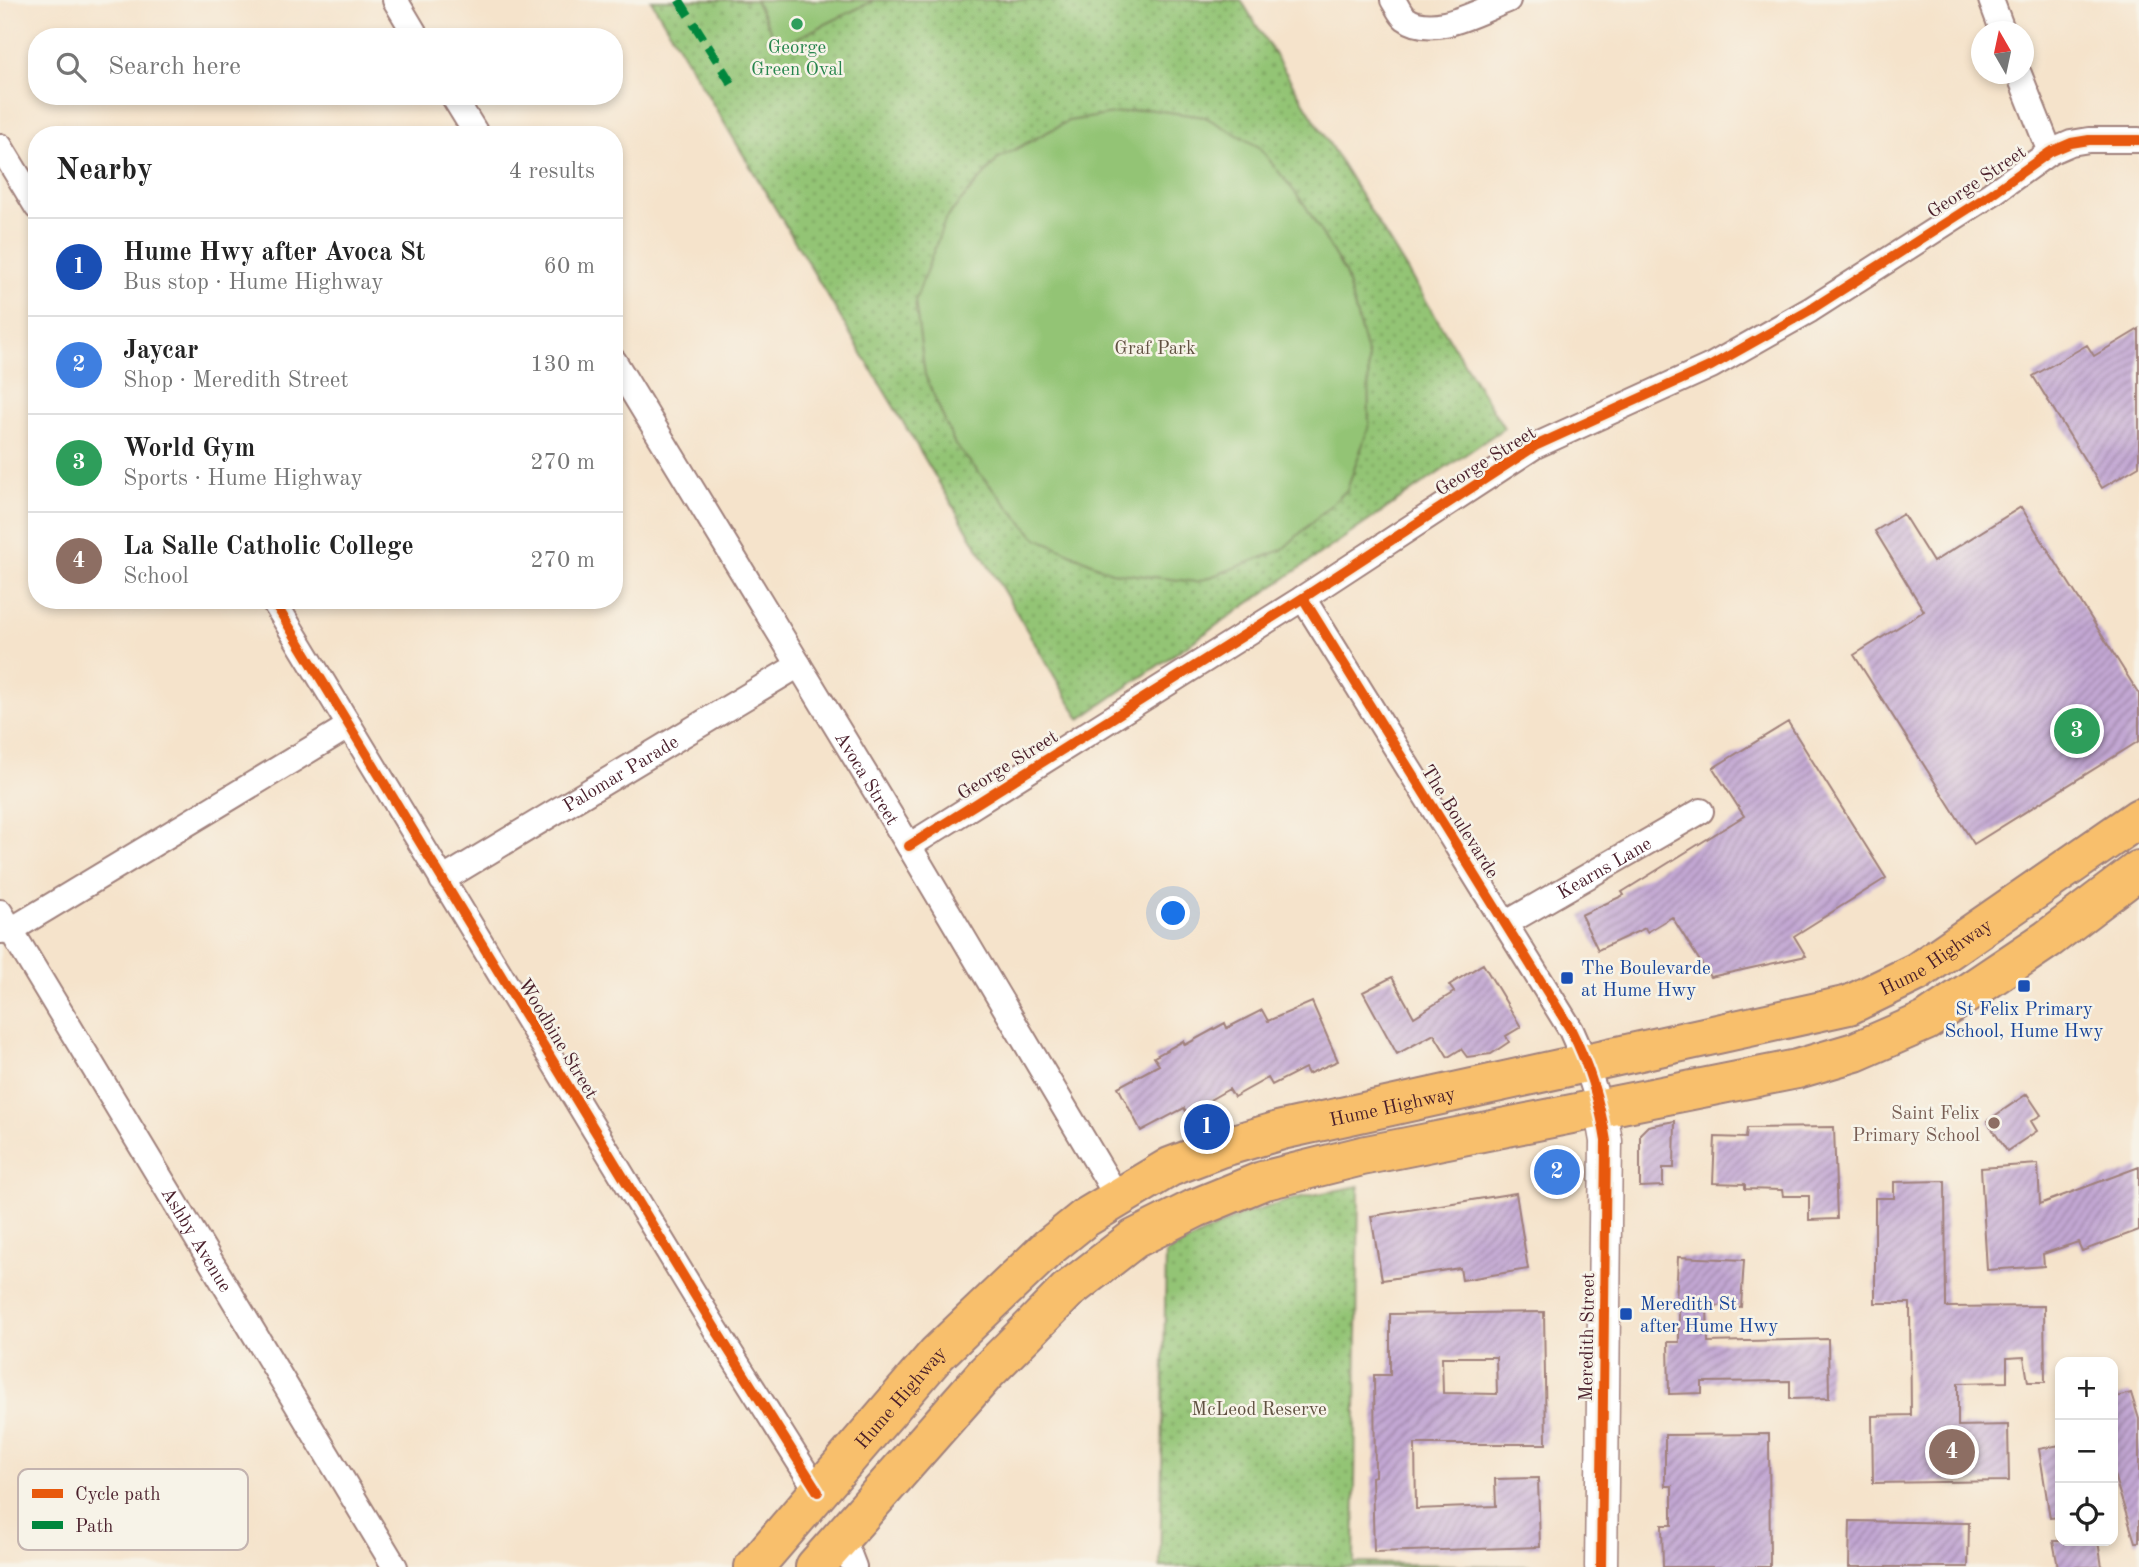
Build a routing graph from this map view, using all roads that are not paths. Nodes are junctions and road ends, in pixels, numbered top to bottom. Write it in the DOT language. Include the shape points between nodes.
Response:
graph roads {
  1 [pos="395,0"];
  2 [pos="1393,0"];
  3 [pos="1508,0"];
  4 [pos="1991,0"];
  5 [pos="1999,21"];
  6 [pos="412,28"];
  7 [pos="2023,84"];
  8 [pos="459,105"];
  9 [pos="471,126"];
  10 [pos="2139,140"];
  11 [pos="0,146"];
  12 [pos="2050,152"];
  13 [pos="28,192"];
  14 [pos="623,376"];
  15 [pos="1303,598"];
  16 [pos="278,609"];
  17 [pos="799,665"];
  18 [pos="349,726"];
  19 [pos="1701,811"];
  20 [pos="2139,818"];
  21 [pos="909,846"];
  22 [pos="2139,870"];
  23 [pos="442,880"];
  24 [pos="4,924"];
  25 [pos="1505,925"];
  26 [pos="1842,1007"];
  27 [pos="1855,1052"];
  28 [pos="1586,1064"];
  29 [pos="1600,1108"];
  30 [pos="1118,1198"];
  31 [pos="818,1492"];
  32 [pos="848,1552"];
  33 [pos="395,1567"];
  34 [pos="754,1567"];
  35 [pos="816,1567"];
  36 [pos="1601,1567"];
  1 -- 6 [label="street"];
  2 -- 3 [label="street" via="1404,17 1421,26 1440,27"];
  4 -- 5 [label="street"];
  7 -- 12 [label="street"];
  8 -- 9 [label="street"];
  10 -- 12 [label="street, George Street" via="2090,140"];
  11 -- 13 [label="street"];
  12 -- 15 [label="street, George Street" via="1810,310 1711,366 1535,446"];
  14 -- 17 [label="street, Avoca Street"];
  15 -- 21 [label="street, George Street"];
  15 -- 25 [label="street, The Boulevarde"];
  16 -- 18 [label="street, Woodbine Street"];
  17 -- 21 [label="street, Avoca Street"];
  17 -- 23 [label="street, Palomar Parade"];
  18 -- 23 [label="street, Woodbine Street"];
  18 -- 24 [label="street"];
  19 -- 25 [label="street, Kearns Lane"];
  20 -- 26 [label="highway, Hume Highway" via="1917,972"];
  21 -- 30 [label="street, Avoca Street"];
  22 -- 27 [label="highway" via="2048,939 1926,1021"];
  23 -- 31 [label="street, Woodbine Street"];
  24 -- 33 [label="street, Ashby Avenue"];
  25 -- 28 [label="street, The Boulevarde" via="1571,1030"];
  26 -- 27 [label="highway"];
  26 -- 28 [label="highway, Hume Highway"];
  27 -- 29 [label="highway" via="1797,1069"];
  28 -- 29 [label="street, The Boulevarde"];
  28 -- 30 [label="highway, Hume Highway" via="1282,1130 1170,1167"];
  29 -- 32 [label="highway" via="1262,1181 1134,1239 1067,1291 986,1374"];
  29 -- 36 [label="street, Meredith Street" via="1606,1141"];
  30 -- 31 [label="highway, Hume Highway" via="1049,1247 937,1354"];
  31 -- 34 [label="highway, Hume Highway"];
  32 -- 35 [label="highway"];
}
